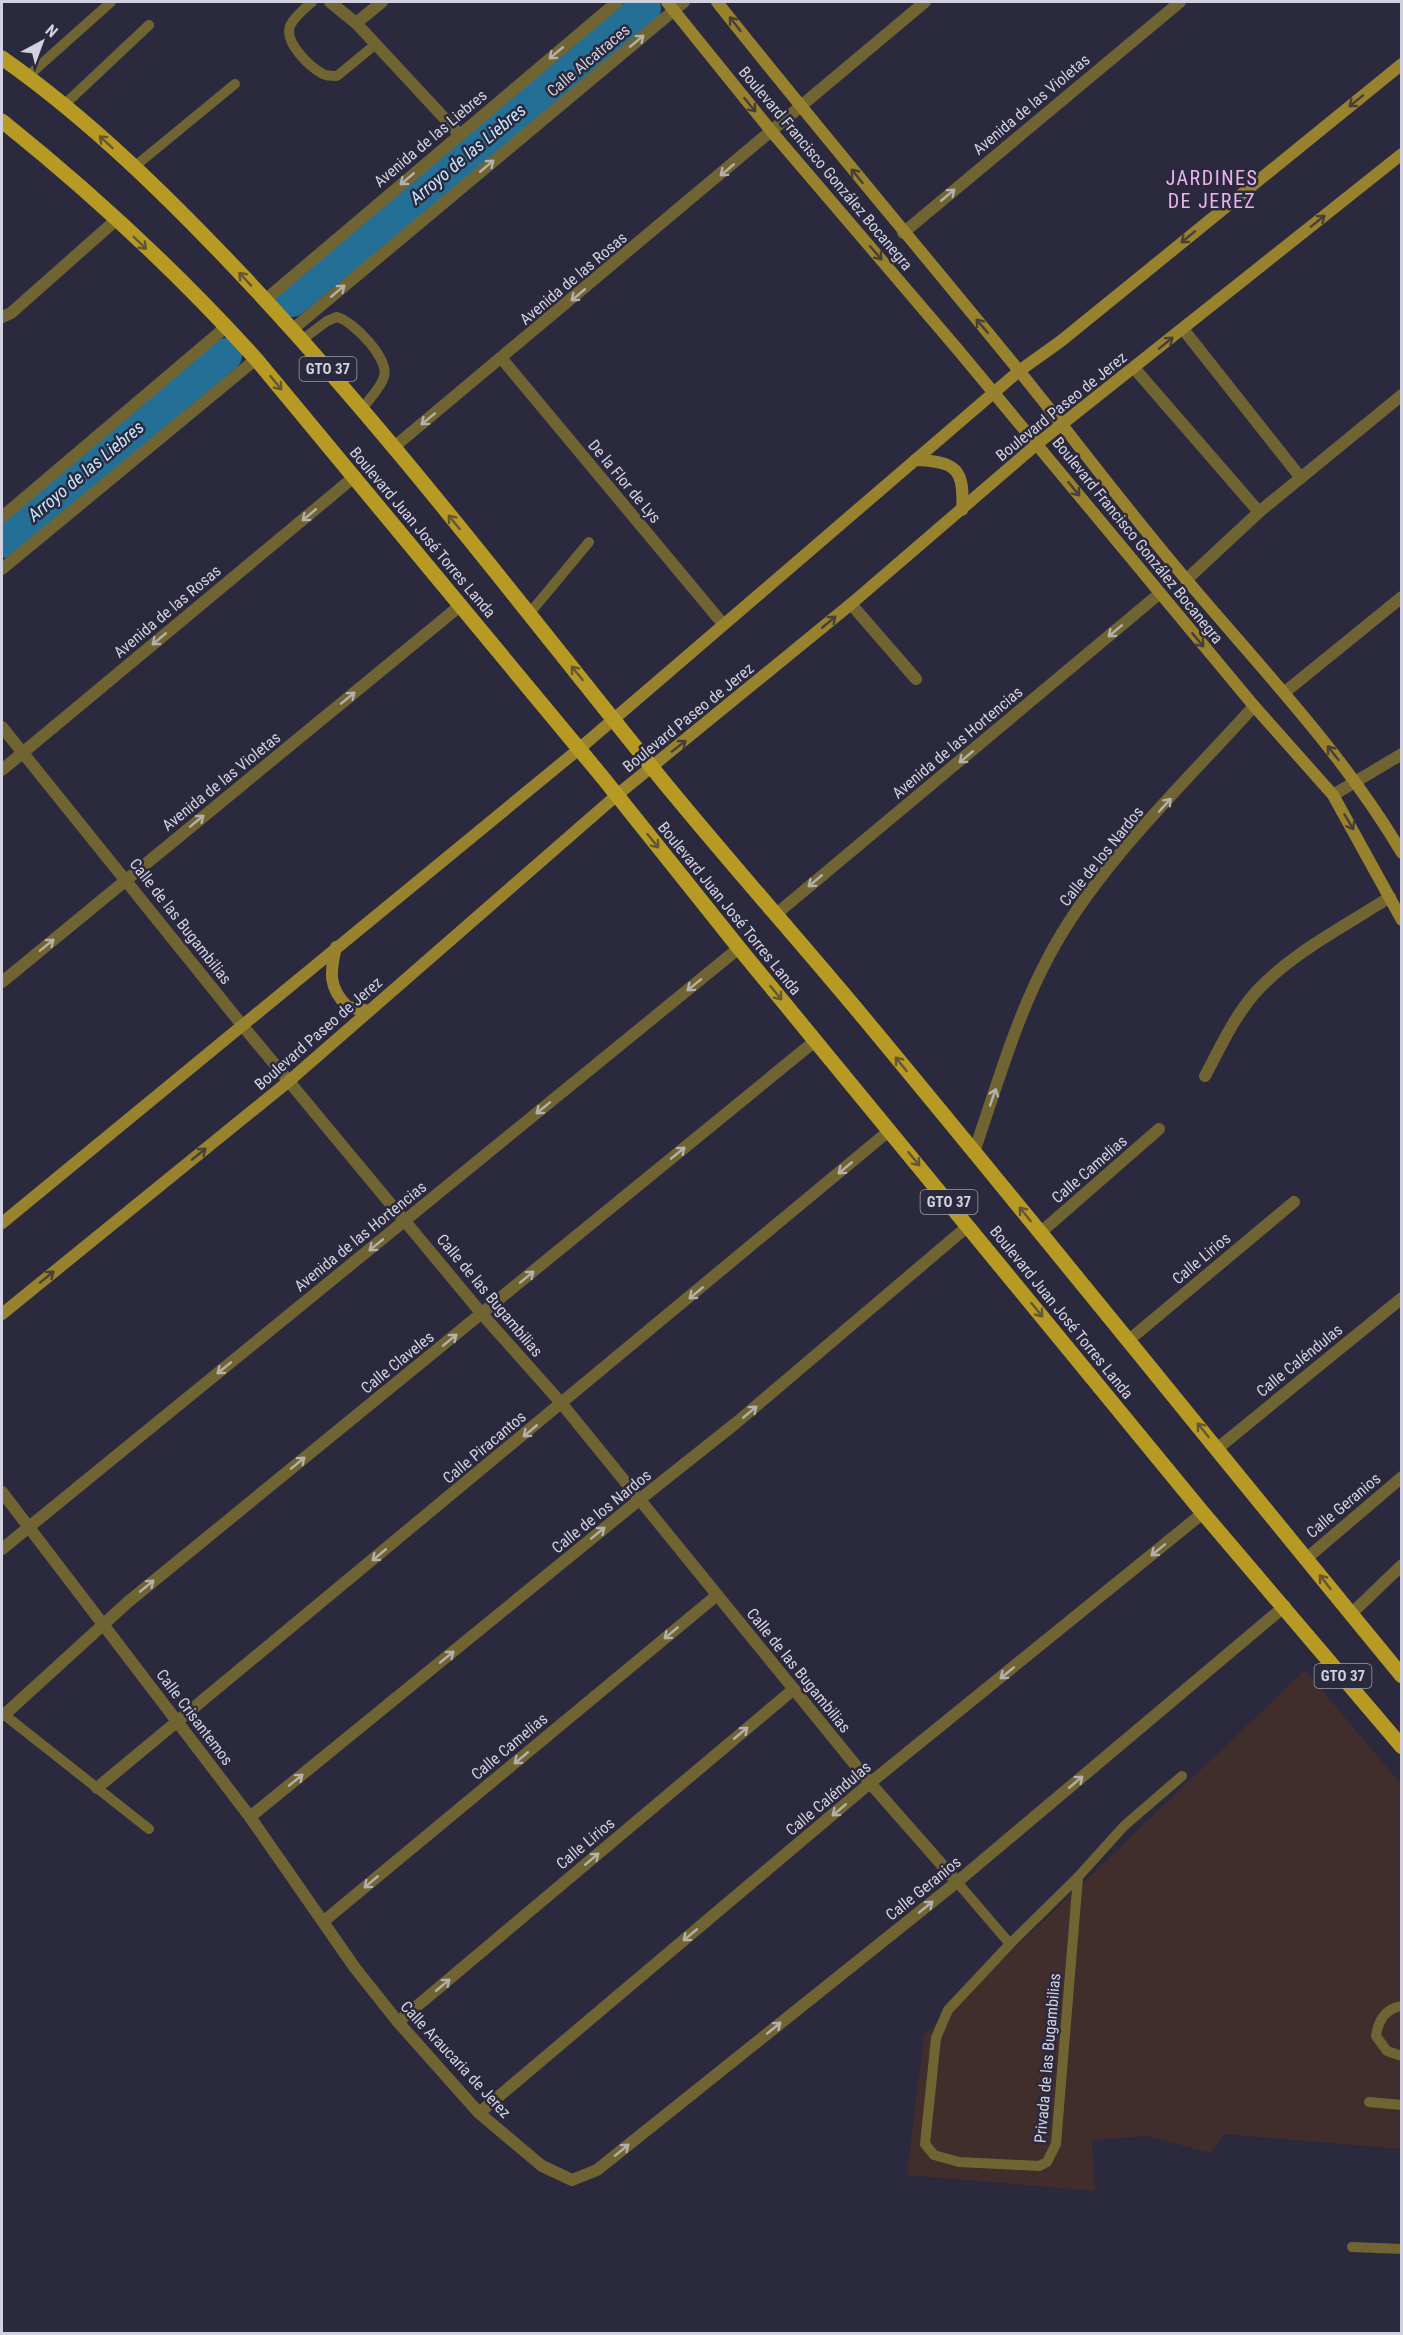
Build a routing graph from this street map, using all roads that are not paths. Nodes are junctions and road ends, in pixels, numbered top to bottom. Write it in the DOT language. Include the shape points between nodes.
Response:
graph roads {
  1 [pos="111,2"];
  2 [pos="312,2"];
  3 [pos="330,2"];
  4 [pos="382,2"];
  5 [pos="617,2"];
  6 [pos="717,2"];
  7 [pos="925,2"];
  8 [pos="1180,2"];
  9 [pos="675,4"];
  10 [pos="356,23"];
  11 [pos="149,25"];
  12 [pos="376,44"];
  13 [pos="2,58"];
  14 [pos="1401,64"];
  15 [pos="28,76"];
  16 [pos="235,84"];
  17 [pos="64,105"];
  18 [pos="800,107"];
  19 [pos="2,121"];
  20 [pos="772,132"];
  21 [pos="460,135"];
  22 [pos="1401,154"];
  23 [pos="134,167"];
  24 [pos="116,220"];
  25 [pos="903,233"];
  26 [pos="265,300"];
  27 [pos="2,317"];
  28 [pos="227,326"];
  29 [pos="1184,329"];
  30 [pos="298,334"];
  31 [pos="256,359"];
  32 [pos="502,359"];
  33 [pos="1134,369"];
  34 [pos="1019,371"];
  35 [pos="994,393"];
  36 [pos="1401,395"];
  37 [pos="362,409"];
  38 [pos="1062,424"];
  39 [pos="1037,444"];
  40 [pos="394,447"];
  41 [pos="915,460"];
  42 [pos="354,477"];
  43 [pos="1301,478"];
  44 [pos="962,510"];
  45 [pos="1259,512"];
  46 [pos="3,514"];
  47 [pos="589,542"];
  48 [pos="2,569"];
  49 [pos="1186,580"];
  50 [pos="1159,594"];
  51 [pos="1401,597"];
  52 [pos="850,604"];
  53 [pos="461,605"];
  54 [pos="529,614"];
  55 [pos="723,624"];
  56 [pos="916,680"];
  57 [pos="1285,692"];
  58 [pos="1254,706"];
  59 [pos="613,719"];
  60 [pos="2,726"];
  61 [pos="579,749"];
  62 [pos="23,753"];
  63 [pos="1401,754"];
  64 [pos="652,767"];
  65 [pos="2,770"];
  66 [pos="1356,782"];
  67 [pos="617,795"];
  68 [pos="1333,795"];
  69 [pos="1401,853"];
  70 [pos="127,879"];
  71 [pos="1390,897"];
  72 [pos="775,915"];
  73 [pos="1401,920"];
  74 [pos="336,947"];
  75 [pos="739,948"];
  76 [pos="2,982"];
  77 [pos="369,1011"];
  78 [pos="242,1025"];
  79 [pos="815,1041"];
  80 [pos="1205,1076"];
  81 [pos="289,1081"];
  82 [pos="1159,1129"];
  83 [pos="890,1130"];
  84 [pos="974,1152"];
  85 [pos="1294,1202"];
  86 [pos="406,1221"];
  87 [pos="2,1223"];
  88 [pos="968,1226"];
  89 [pos="1040,1233"];
  90 [pos="1401,1298"];
  91 [pos="2,1314"];
  92 [pos="482,1314"];
  93 [pos="1129,1340"];
  94 [pos="562,1404"];
  95 [pos="1218,1448"];
  96 [pos="1401,1477"];
  97 [pos="2,1492"];
  98 [pos="639,1500"];
  99 [pos="1203,1513"];
  100 [pos="27,1528"];
  101 [pos="2,1549"];
  102 [pos="1306,1558"];
  103 [pos="1401,1565"];
  104 [pos="716,1596"];
  105 [pos="1285,1606"];
  106 [pos="1351,1614"];
  107 [pos="102,1623"];
  108 [pos="1401,1676"];
  109 [pos="794,1689"];
  110 [pos="3,1714"];
  111 [pos="178,1720"];
  112 [pos="1401,1747"];
  113 [pos="1182,1776"];
  114 [pos="870,1784"];
  115 [pos="97,1788"];
  116 [pos="250,1817"];
  117 [pos="149,1829"];
  118 [pos="1078,1877"];
  119 [pos="957,1882"];
  120 [pos="324,1921"];
  121 [pos="1010,1944"];
  122 [pos="355,1968"];
  123 [pos="1401,2006"];
  124 [pos="398,2022"];
  125 [pos="1401,2056"];
  126 [pos="1369,2102"];
  127 [pos="1401,2105"];
  128 [pos="479,2113"];
  129 [pos="573,2180"];
  130 [pos="1352,2247"];
  131 [pos="1401,2249"];
  1 -- 15 [label="lane"];
  2 -- 12 [label="lane" via="291,24 289,33 292,43 324,75 337,76"];
  3 -- 10 [label="street"];
  4 -- 10 [label="street"];
  5 -- 21 [label="street, Avenida de las Liebres, one-way"];
  18 -- 6 [label="main road, Boulevard Francisco González Bocanegra, one-way"];
  7 -- 18 [label="street, Avenida de las Rosas"];
  25 -- 8 [label="street, Avenida de las Violetas, one-way"];
  9 -- 20 [label="main road, Boulevard Francisco González Bocanegra, one-way"];
  30 -- 9 [label="street, Calle Alcatraces, one-way"];
  10 -- 12 [label="street"];
  11 -- 17 [label="lane"];
  12 -- 21 [label="street"];
  13 -- 15 [label="main road, Boulevard Juan José Torres Landa / GTO 37"];
  14 -- 34 [label="main road, one-way"];
  15 -- 17 [label="main road, Boulevard Juan José Torres Landa / GTO 37"];
  16 -- 23 [label="lane"];
  23 -- 17 [label="main road, Boulevard Juan José Torres Landa / GTO 37, one-way"];
  18 -- 20 [label="street, Avenida de las Rosas"];
  25 -- 18 [label="main road, Boulevard Francisco González Bocanegra, one-way"];
  19 -- 24 [label="main road, Boulevard Juan José Torres Landa / GTO 37"];
  20 -- 32 [label="street, Avenida de las Rosas, one-way"];
  20 -- 35 [label="main road, Boulevard Francisco González Bocanegra, one-way"];
  21 -- 26 [label="street, Avenida de las Liebres, one-way"];
  29 -- 22 [label="main road, Boulevard Paseo de Jerez, one-way"];
  26 -- 23 [label="main road, Boulevard Juan José Torres Landa / GTO 37, one-way"];
  24 -- 27 [label="street"];
  24 -- 28 [label="main road, Boulevard Juan José Torres Landa / GTO 37, one-way"];
  34 -- 25 [label="main road, Boulevard Francisco González Bocanegra, one-way"];
  26 -- 30 [label="main road, Boulevard Juan José Torres Landa / GTO 37"];
  28 -- 31 [label="main road, Boulevard Juan José Torres Landa / GTO 37"];
  28 -- 46 [label="street"];
  33 -- 29 [label="main road, Boulevard Paseo de Jerez, one-way"];
  29 -- 43 [label="street"];
  30 -- 37 [label="main road, Boulevard Juan José Torres Landa / GTO 37"];
  30 -- 37 [label="lane" via="337,317 352,325 382,358 384,376"];
  31 -- 42 [label="main road, Boulevard Juan José Torres Landa / GTO 37, one-way"];
  31 -- 48 [label="street"];
  32 -- 40 [label="street, Avenida de las Rosas, one-way"];
  32 -- 55 [label="street, De la Flor de Lys"];
  33 -- 38 [label="main road, Boulevard Paseo de Jerez"];
  33 -- 45 [label="street"];
  34 -- 35 [label="main road"];
  34 -- 38 [label="main road, Boulevard Francisco González Bocanegra"];
  35 -- 39 [label="main road, Boulevard Francisco González Bocanegra"];
  35 -- 41 [label="main road"];
  36 -- 43 [label="street"];
  37 -- 40 [label="main road, Boulevard Juan José Torres Landa / GTO 37"];
  38 -- 39 [label="main road, Boulevard Paseo de Jerez"];
  38 -- 49 [label="main road, Boulevard Francisco González Bocanegra"];
  39 -- 44 [label="main road, Boulevard Paseo de Jerez"];
  39 -- 50 [label="main road, Boulevard Francisco González Bocanegra, one-way"];
  54 -- 40 [label="main road, Boulevard Juan José Torres Landa / GTO 37, one-way"];
  41 -- 44 [label="main road" via="943,462 958,472 962,480"];
  41 -- 55 [label="main road"];
  42 -- 53 [label="main road, Boulevard Juan José Torres Landa / GTO 37"];
  42 -- 62 [label="street, Avenida de las Rosas, one-way"];
  43 -- 45 [label="street"];
  44 -- 52 [label="main road, Boulevard Paseo de Jerez"];
  45 -- 49 [label="street"];
  47 -- 54 [label="lane"];
  49 -- 57 [label="main road, Boulevard Francisco González Bocanegra"];
  50 -- 58 [label="main road, Boulevard Francisco González Bocanegra, one-way"];
  50 -- 72 [label="street, Avenida de las Hortencias, one-way"];
  51 -- 57 [label="street"];
  52 -- 56 [label="street"];
  64 -- 52 [label="main road, Boulevard Paseo de Jerez, one-way"];
  53 -- 61 [label="main road, Boulevard Juan José Torres Landa / GTO 37"];
  70 -- 53 [label="street, Avenida de las Violetas, one-way"];
  59 -- 54 [label="main road, Boulevard Juan José Torres Landa / GTO 37, one-way"];
  55 -- 59 [label="main road"];
  66 -- 57 [label="main road, Boulevard Francisco González Bocanegra, one-way"];
  58 -- 68 [label="main road, Boulevard Francisco González Bocanegra"];
  84 -- 58 [label="street, Calle de los Nardos, one-way" via="1030,997 1068,923 1121,854"];
  59 -- 61 [label="main road"];
  59 -- 64 [label="main road, Boulevard Juan José Torres Landa / GTO 37"];
  60 -- 62 [label="street, Calle de las Bugambilias"];
  61 -- 67 [label="main road, Boulevard Juan José Torres Landa / GTO 37"];
  61 -- 74 [label="main road"];
  62 -- 65 [label="street, Avenida de las Rosas"];
  62 -- 70 [label="street, Calle de las Bugambilias"];
  63 -- 66 [label="street"];
  64 -- 67 [label="main road, Boulevard Paseo de Jerez"];
  64 -- 72 [label="main road, Boulevard Juan José Torres Landa / GTO 37"];
  66 -- 68 [label="street"];
  66 -- 69 [label="main road, Boulevard Francisco González Bocanegra"];
  67 -- 75 [label="main road, Boulevard Juan José Torres Landa / GTO 37, one-way"];
  67 -- 77 [label="main road, Boulevard Paseo de Jerez"];
  68 -- 71 [label="main road, Boulevard Francisco González Bocanegra, one-way"];
  76 -- 70 [label="street, Avenida de las Violetas, one-way"];
  70 -- 78 [label="street, Calle de las Bugambilias"];
  71 -- 73 [label="main road, Boulevard Francisco González Bocanegra"];
  71 -- 80 [label="street" via="1272,975 1253,994 1230,1028"];
  84 -- 72 [label="main road, Boulevard Juan José Torres Landa / GTO 37, one-way"];
  74 -- 77 [label="main road" via="331,984 348,1007"];
  74 -- 78 [label="main road"];
  75 -- 79 [label="main road, Boulevard Juan José Torres Landa / GTO 37, one-way"];
  75 -- 86 [label="street, Avenida de las Hortencias, one-way"];
  77 -- 81 [label="main road, Boulevard Paseo de Jerez"];
  78 -- 81 [label="street, Calle de las Bugambilias"];
  78 -- 87 [label="main road"];
  79 -- 83 [label="main road, Boulevard Juan José Torres Landa / GTO 37"];
  92 -- 79 [label="street, Calle Claveles, one-way"];
  81 -- 86 [label="street, Calle de las Bugambilias"];
  91 -- 81 [label="main road, Boulevard Paseo de Jerez, one-way"];
  82 -- 89 [label="street, Calle Camelias"];
  83 -- 88 [label="main road, Boulevard Juan José Torres Landa / GTO 37, one-way"];
  83 -- 94 [label="street, Calle Piracantos, one-way"];
  89 -- 84 [label="main road, Boulevard Juan José Torres Landa / GTO 37, one-way"];
  85 -- 93 [label="street, Calle Lirios"];
  86 -- 92 [label="street, Calle de las Bugambilias"];
  86 -- 100 [label="street, Avenida de las Hortencias, one-way"];
  98 -- 88 [label="street, Calle de los Nardos, one-way"];
  88 -- 99 [label="main road, Boulevard Juan José Torres Landa / GTO 37, one-way"];
  89 -- 93 [label="main road, Boulevard Juan José Torres Landa / GTO 37"];
  90 -- 95 [label="street, Calle Caléndulas"];
  92 -- 94 [label="street, Calle de las Bugambilias"];
  107 -- 92 [label="street, Calle Claveles, one-way"];
  95 -- 93 [label="main road, Boulevard Juan José Torres Landa / GTO 37, one-way"];
  94 -- 98 [label="street, Calle de las Bugambilias"];
  94 -- 111 [label="street, Calle Piracantos, one-way"];
  95 -- 102 [label="main road, Boulevard Juan José Torres Landa / GTO 37"];
  96 -- 102 [label="street, Calle Geranios"];
  97 -- 100 [label="street, Calle Crisantemos"];
  98 -- 104 [label="street, Calle de las Bugambilias"];
  116 -- 98 [label="street, Calle de los Nardos, one-way"];
  99 -- 105 [label="main road, Boulevard Juan José Torres Landa / GTO 37"];
  99 -- 114 [label="street, Calle Caléndulas, one-way"];
  100 -- 101 [label="street, Avenida de las Hortencias"];
  100 -- 107 [label="street, Calle Crisantemos"];
  106 -- 102 [label="main road, Boulevard Juan José Torres Landa / GTO 37, one-way"];
  103 -- 106 [label="street"];
  104 -- 109 [label="street, Calle de las Bugambilias"];
  104 -- 120 [label="street, Calle Camelias, one-way"];
  105 -- 112 [label="main road, Boulevard Juan José Torres Landa / GTO 37"];
  119 -- 105 [label="street, Calle Geranios, one-way"];
  106 -- 108 [label="main road, Boulevard Juan José Torres Landa / GTO 37"];
  107 -- 110 [label="street, Calle Claveles"];
  107 -- 111 [label="street, Calle Crisantemos"];
  109 -- 114 [label="street, Calle de las Bugambilias"];
  124 -- 109 [label="street, Calle Lirios, one-way"];
  110 -- 115 [label="lane"];
  111 -- 115 [label="street, Calle Piracantos"];
  111 -- 116 [label="street, Calle Crisantemos"];
  113 -- 118 [label="lane" via="1124,1826"];
  114 -- 119 [label="street, Calle de las Bugambilias"];
  114 -- 128 [label="street, Calle Caléndulas, one-way"];
  115 -- 117 [label="lane"];
  116 -- 120 [label="street, Calle Crisantemos"];
  118 -- 121 [label="lane"];
  118 -- 121 [label="lane, Privada de las Bugambilias" via="1052,2155 1047,2162 1027,2167 942,2159 928,2150 924,2139 936,2038 948,2010"];
  119 -- 121 [label="lane"];
  129 -- 119 [label="street, Calle Geranios, one-way" via="597,2170"];
  120 -- 122 [label="street, Calle Crisantemos"];
  122 -- 124 [label="street, Calle Araucaria de Jerez"];
  123 -- 125 [label="lane" via="1385,2014 1376,2036 1387,2051"];
  124 -- 128 [label="street, Calle Araucaria de Jerez"];
  126 -- 127 [label="lane"];
  128 -- 129 [label="street, Calle Araucaria de Jerez" via="542,2166"];
  130 -- 131 [label="lane"];
}
